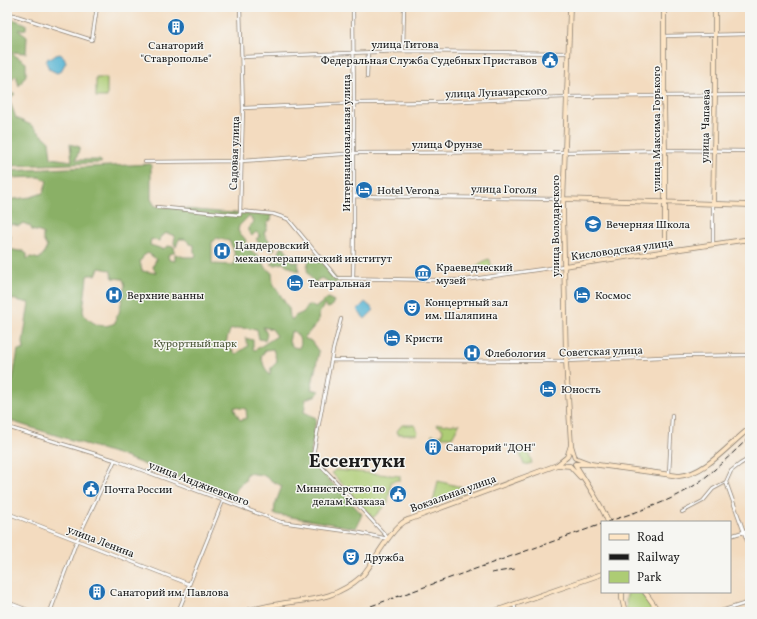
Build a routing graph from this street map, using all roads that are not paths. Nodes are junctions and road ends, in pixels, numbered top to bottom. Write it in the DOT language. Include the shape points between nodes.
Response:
graph roads {
  1 [pos="97,7"];
  2 [pos="240,7"];
  3 [pos="353,7"];
  4 [pos="404,7"];
  5 [pos="570,7"];
  6 [pos="664,7"];
  7 [pos="715,7"];
  8 [pos="7,13"];
  9 [pos="750,34"];
  10 [pos="716,35"];
  11 [pos="664,36"];
  12 [pos="404,51"];
  13 [pos="353,52"];
  14 [pos="368,52"];
  15 [pos="568,53"];
  16 [pos="242,57"];
  17 [pos="368,77"];
  18 [pos="715,95"];
  19 [pos="750,95"];
  20 [pos="664,96"];
  21 [pos="566,97"];
  22 [pos="354,104"];
  23 [pos="243,108"];
  24 [pos="665,150"];
  25 [pos="713,151"];
  26 [pos="750,151"];
  27 [pos="565,152"];
  28 [pos="354,153"];
  29 [pos="241,161"];
  30 [pos="145,162"];
  31 [pos="354,196"];
  32 [pos="563,199"];
  33 [pos="665,203"];
  34 [pos="713,204"];
  35 [pos="750,205"];
  36 [pos="157,207"];
  37 [pos="240,211"];
  38 [pos="750,239"];
  39 [pos="713,245"];
  40 [pos="665,251"];
  41 [pos="564,266"];
  42 [pos="353,278"];
  43 [pos="341,319"];
  44 [pos="750,355"];
  45 [pos="332,360"];
  46 [pos="566,361"];
  47 [pos="672,415"];
  48 [pos="7,427"];
  49 [pos="750,428"];
  50 [pos="571,445"];
  51 [pos="567,457"];
  52 [pos="575,458"];
  53 [pos="750,458"];
  54 [pos="115,460"];
  55 [pos="575,464"];
  56 [pos="591,464"];
  57 [pos="557,465"];
  58 [pos="570,466"];
  59 [pos="669,474"];
  60 [pos="585,481"];
  61 [pos="726,482"];
  62 [pos="223,501"];
  63 [pos="682,512"];
  64 [pos="7,513"];
  65 [pos="608,521"];
  66 [pos="750,530"];
  67 [pos="744,532"];
  68 [pos="731,536"];
  69 [pos="388,539"];
  70 [pos="77,540"];
  71 [pos="750,549"];
  72 [pos="601,574"];
  73 [pos="189,584"];
  74 [pos="622,593"];
  75 [pos="625,593"];
  76 [pos="646,593"];
  77 [pos="622,599"];
  78 [pos="7,602"];
  79 [pos="750,602"];
  80 [pos="514,604"];
  81 [pos="33,612"];
  82 [pos="50,612"];
  83 [pos="178,612"];
  84 [pos="243,612"];
  85 [pos="492,612"];
  86 [pos="516,612"];
  87 [pos="625,612"];
  88 [pos="659,612"];
  89 [pos="718,612"];
  1 -- 8 [label="street" via="92,40"];
  2 -- 16 [label="street, Садовая улица"];
  3 -- 13 [label="street, Интернациональная улица"];
  4 -- 12 [label="street"];
  5 -- 15 [label="street, улица Володарского"];
  6 -- 11 [label="street, улица Максима Горького"];
  7 -- 10 [label="street, улица Чапаева"];
  9 -- 10 [label="street"];
  10 -- 11 [label="street"];
  10 -- 18 [label="street, улица Чапаева"];
  11 -- 20 [label="street, улица Максима Горького"];
  12 -- 14 [label="street, улица Титова"];
  12 -- 15 [label="street, улица Титова"];
  13 -- 14 [label="street, улица Титова"];
  13 -- 16 [label="street, улица Титова"];
  13 -- 22 [label="street, Интернациональная улица"];
  14 -- 17 [label="street"];
  15 -- 21 [label="street, улица Володарского"];
  16 -- 23 [label="street, Садовая улица"];
  18 -- 19 [label="street, улица Луначарского"];
  18 -- 20 [label="street, улица Луначарского"];
  18 -- 25 [label="street, улица Чапаева"];
  20 -- 21 [label="street, улица Луначарского"];
  20 -- 24 [label="street, улица Максима Горького"];
  21 -- 22 [label="street, улица Луначарского"];
  21 -- 27 [label="street, улица Володарского"];
  22 -- 23 [label="street, улица Луначарского"];
  22 -- 28 [label="street, Интернациональная улица"];
  23 -- 29 [label="street, Садовая улица"];
  24 -- 25 [label="street, улица Фрунзе"];
  24 -- 27 [label="street, улица Фрунзе"];
  24 -- 33 [label="street, улица Максима Горького"];
  25 -- 26 [label="street, улица Фрунзе"];
  25 -- 34 [label="street, улица Чапаева"];
  27 -- 28 [label="street, улица Фрунзе"];
  27 -- 32 [label="street, улица Володарского"];
  28 -- 29 [label="street, улица Фрунзе"];
  28 -- 31 [label="street, Интернациональная улица"];
  29 -- 30 [label="street, улица Фрунзе"];
  29 -- 37 [label="street, Садовая улица"];
  31 -- 32 [label="street, улица Гоголя"];
  31 -- 42 [label="street, Интернациональная улица"];
  32 -- 33 [label="street, улица Гоголя"];
  32 -- 41 [label="street, улица Володарского"];
  33 -- 34 [label="street, улица Гоголя"];
  33 -- 40 [label="street, улица Максима Горького"];
  34 -- 35 [label="street, улица Гоголя"];
  34 -- 39 [label="street, улица Чапаева"];
  36 -- 37 [label="street" via="240,215"];
  37 -- 42 [label="street, Кисловодская улица" via="273,214 288,219 337,278"];
  38 -- 39 [label="street, Кисловодская улица"];
  39 -- 40 [label="street, Кисловодская улица"];
  40 -- 41 [label="street, Кисловодская улица"];
  41 -- 42 [label="street, Кисловодская улица" via="466,280"];
  41 -- 46 [label="street, улица Володарского"];
  43 -- 45 [label="street"];
  44 -- 46 [label="street, Советская улица"];
  45 -- 46 [label="street, Советская улица"];
  45 -- 69 [label="street" via="312,455"];
  46 -- 50 [label="street, улица Володарского"];
  47 -- 59 [label="street"];
  48 -- 54 [label="street, улица Анджиевского"];
  49 -- 59 [label="street" via="700,469 686,475"];
  50 -- 51 [label="street"];
  50 -- 52 [label="street"];
  51 -- 52 [label="street"];
  51 -- 57 [label="street"];
  51 -- 58 [label="street" via="566,462"];
  52 -- 55 [label="street"];
  52 -- 56 [label="street"];
  53 -- 61 [label="street" via="731,471"];
  54 -- 62 [label="street, улица Анджиевского"];
  54 -- 70 [label="street"];
  55 -- 56 [label="street"];
  55 -- 58 [label="street"];
  55 -- 60 [label="street"];
  56 -- 59 [label="street"];
  57 -- 58 [label="street"];
  57 -- 69 [label="street, Вокзальная улица" via="411,518 400,525"];
  58 -- 60 [label="street"];
  60 -- 65 [label="street" via="604,510"];
  61 -- 63 [label="street" via="713,489 703,501"];
  61 -- 67 [label="street"];
  62 -- 69 [label="street, улица Анджиевского" via="281,522"];
  62 -- 73 [label="street"];
  64 -- 70 [label="street, улица Ленина"];
  66 -- 67 [label="street"];
  67 -- 68 [label="street"];
  67 -- 71 [label="street"];
  69 -- 84 [label="street, Вокзальная улица" via="362,576 341,591 325,597 270,605"];
  70 -- 73 [label="street, улица Ленина"];
  70 -- 82 [label="street"];
  72 -- 80 [label="street"];
  73 -- 83 [label="street"];
  74 -- 77 [label="street"];
  75 -- 77 [label="street"];
  76 -- 88 [label="street"];
  77 -- 87 [label="street"];
  78 -- 81 [label="street"];
  79 -- 89 [label="street"];
  80 -- 85 [label="street"];
  80 -- 86 [label="street"];
}
